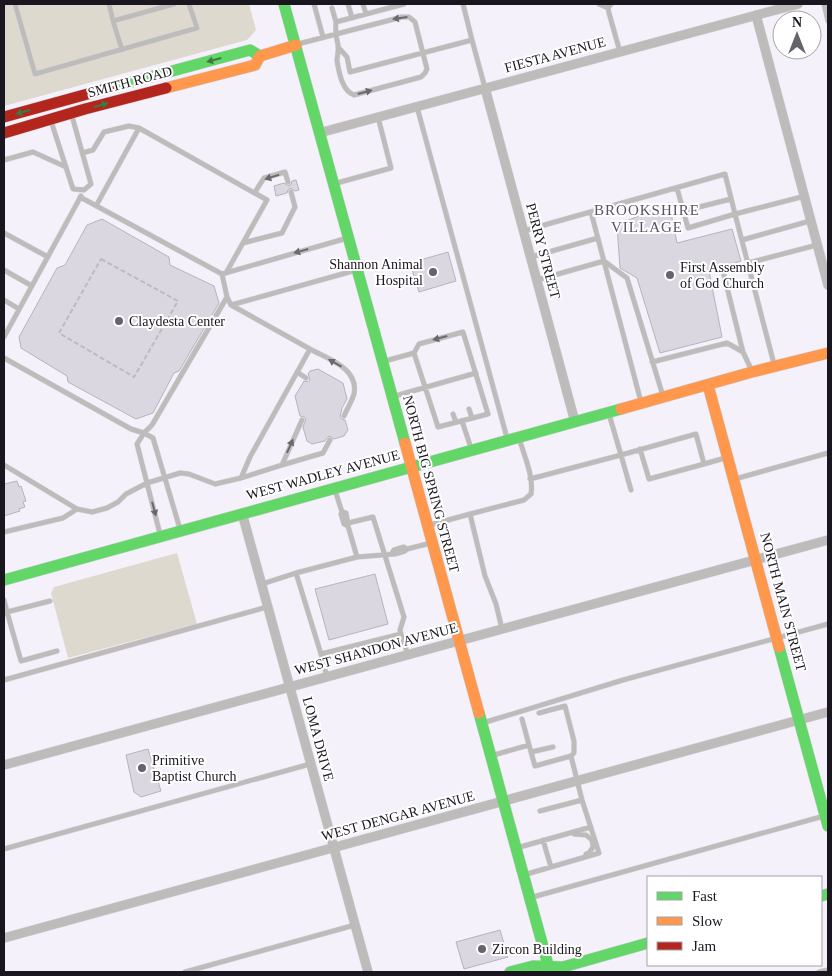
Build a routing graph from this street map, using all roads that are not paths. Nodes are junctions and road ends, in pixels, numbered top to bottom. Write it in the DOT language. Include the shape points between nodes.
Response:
graph roads {
  1 [pos="15,4"];
  2 [pos="108,4"];
  3 [pos="174,4"];
  4 [pos="189,4"];
  5 [pos="284,4"];
  6 [pos="314,4"];
  7 [pos="348,4"];
  8 [pos="363,4"];
  9 [pos="376,4"];
  10 [pos="404,4"];
  11 [pos="463,4"];
  12 [pos="599,4"];
  13 [pos="798,4"];
  14 [pos="824,4"];
  15 [pos="609,6"];
  16 [pos="332,8"];
  17 [pos="378,11"];
  18 [pos="366,14"];
  19 [pos="756,15"];
  20 [pos="352,18"];
  21 [pos="114,21"];
  22 [pos="828,21"];
  23 [pos="336,22"];
  24 [pos="335,34"];
  25 [pos="322,37"];
  26 [pos="472,40"];
  27 [pos="296,45"];
  28 [pos="338,46"];
  29 [pos="122,50"];
  30 [pos="620,52"];
  31 [pos="423,53"];
  32 [pos="260,56"];
  33 [pos="485,88"];
  34 [pos="68,100"];
  35 [pos="47,106"];
  36 [pos="417,107"];
  37 [pos="72,113"];
  38 [pos="4,117"];
  39 [pos="378,117"];
  40 [pos="51,119"];
  41 [pos="139,128"];
  42 [pos="4,133"];
  43 [pos="319,133"];
  44 [pos="82,153"];
  45 [pos="4,160"];
  46 [pos="66,167"];
  47 [pos="288,182"];
  48 [pos="333,184"];
  49 [pos="677,188"];
  50 [pos="84,190"];
  51 [pos="255,192"];
  52 [pos="291,192"];
  53 [pos="804,196"];
  54 [pos="80,197"];
  55 [pos="731,199"];
  56 [pos="96,206"];
  57 [pos="683,211"];
  58 [pos="591,212"];
  59 [pos="735,214"];
  60 [pos="811,221"];
  61 [pos="523,231"];
  62 [pos="4,233"];
  63 [pos="348,238"];
  64 [pos="598,238"];
  65 [pos="742,240"];
  66 [pos="243,242"];
  67 [pos="818,245"];
  68 [pos="48,257"];
  69 [pos="531,257"];
  70 [pos="604,262"];
  71 [pos="748,263"];
  72 [pos="4,270"];
  73 [pos="357,270"];
  74 [pos="723,271"];
  75 [pos="224,274"];
  76 [pos="537,280"];
  77 [pos="828,285"];
  78 [pos="32,286"];
  79 [pos="227,297"];
  80 [pos="4,300"];
  81 [pos="231,305"];
  82 [pos="19,309"];
  83 [pos="4,335"];
  84 [pos="310,349"];
  85 [pos="414,352"];
  86 [pos="743,352"];
  87 [pos="828,353"];
  88 [pos="4,358"];
  89 [pos="382,362"];
  90 [pos="652,362"];
  91 [pos="774,366"];
  92 [pos="297,372"];
  93 [pos="752,372"];
  94 [pos="476,373"];
  95 [pos="460,377"];
  96 [pos="306,378"];
  97 [pos="444,382"];
  98 [pos="462,384"];
  99 [pos="708,385"];
  100 [pos="425,387"];
  101 [pos="446,388"];
  102 [pos="391,397"];
  103 [pos="663,398"];
  104 [pos="642,404"];
  105 [pos="470,409"];
  106 [pos="609,413"];
  107 [pos="453,414"];
  108 [pos="344,416"];
  109 [pos="472,418"];
  110 [pos="302,420"];
  111 [pos="462,420"];
  112 [pos="456,422"];
  113 [pos="576,422"];
  114 [pos="144,433"];
  115 [pos="513,439"];
  116 [pos="330,440"];
  117 [pos="640,449"];
  118 [pos="471,450"];
  119 [pos="828,453"];
  120 [pos="621,455"];
  121 [pos="728,458"];
  122 [pos="704,464"];
  123 [pos="4,465"];
  124 [pos="282,466"];
  125 [pos="410,467"];
  126 [pos="166,478"];
  127 [pos="241,478"];
  128 [pos="530,479"];
  129 [pos="734,479"];
  130 [pos="147,482"];
  131 [pos="334,488"];
  132 [pos="631,490"];
  133 [pos="77,509"];
  134 [pos="242,513"];
  135 [pos="470,514"];
  136 [pos="348,524"];
  137 [pos="427,526"];
  138 [pos="181,530"];
  139 [pos="4,532"];
  140 [pos="161,536"];
  141 [pos="828,540"];
  142 [pos="431,543"];
  143 [pos="385,555"];
  144 [pos="357,557"];
  145 [pos="756,559"];
  146 [pos="296,574"];
  147 [pos="4,580"];
  148 [pos="261,584"];
  149 [pos="4,600"];
  150 [pos="50,601"];
  151 [pos="267,607"];
  152 [pos="5,613"];
  153 [pos="828,624"];
  154 [pos="502,629"];
  155 [pos="401,634"];
  156 [pos="777,638"];
  157 [pos="459,641"];
  158 [pos="57,651"];
  159 [pos="321,654"];
  160 [pos="408,655"];
  161 [pos="327,677"];
  162 [pos="4,680"];
  163 [pos="290,687"];
  164 [pos="828,712"];
  165 [pos="538,713"];
  166 [pos="522,719"];
  167 [pos="800,720"];
  168 [pos="482,724"];
  169 [pos="574,741"];
  170 [pos="567,743"];
  171 [pos="529,745"];
  172 [pos="553,747"];
  173 [pos="531,752"];
  174 [pos="491,756"];
  175 [pos="571,756"];
  176 [pos="310,764"];
  177 [pos="4,765"];
  178 [pos="578,781"];
  179 [pos="582,800"];
  180 [pos="503,802"];
  181 [pos="540,810"];
  182 [pos="827,818"];
  183 [pos="591,827"];
  184 [pos="554,837"];
  185 [pos="543,840"];
  186 [pos="333,848"];
  187 [pos="516,848"];
  188 [pos="4,849"];
  189 [pos="570,862"];
  190 [pos="551,867"];
  191 [pos="524,875"];
  192 [pos="529,898"];
  193 [pos="355,925"];
  194 [pos="4,938"];
  195 [pos="647,944"];
  196 [pos="549,969"];
  197 [pos="828,970"];
  198 [pos="185,972"];
  199 [pos="368,972"];
  200 [pos="510,972"];
  201 [pos="819,972"];
  1 -- 29 [label="lane" via="35,74"];
  2 -- 21 [label="lane"];
  3 -- 21 [label="lane"];
  4 -- 29 [label="lane" via="198,28"];
  5 -- 27 [label="main road, NORTH BIG SPRING STREET"];
  6 -- 25 [label="lane"];
  7 -- 20 [label="lane"];
  8 -- 18 [label="lane"];
  9 -- 17 [label="lane"];
  10 -- 17 [label="lane"];
  11 -- 26 [label="lane"];
  12 -- 15 [label="lane"];
  13 -- 19 [label="street, FIESTA AVENUE"];
  14 -- 22 [label="lane"];
  15 -- 30 [label="lane"];
  16 -- 23 [label="lane"];
  17 -- 18 [label="lane"];
  18 -- 20 [label="lane"];
  19 -- 30 [label="street, FIESTA AVENUE"];
  19 -- 53 [label="street"];
  20 -- 23 [label="lane"];
  21 -- 29 [label="lane"];
  23 -- 24 [label="lane"];
  24 -- 25 [label="lane"];
  24 -- 28 [label="lane"];
  31 -- 24 [label="lane, one-way" via="414,22 409,17"];
  25 -- 27 [label="lane"];
  26 -- 31 [label="lane"];
  26 -- 33 [label="lane"];
  27 -- 32 [label="main road, SMITH ROAD"];
  27 -- 43 [label="main road, NORTH BIG SPRING STREET"];
  28 -- 31 [label="lane" via="346,57 350,72"];
  28 -- 31 [label="lane, one-way" via="337,61 345,89 354,95 421,77 427,69"];
  30 -- 33 [label="street, FIESTA AVENUE"];
  32 -- 34 [label="main road, SMITH ROAD, one-way" via="250,50"];
  37 -- 32 [label="main road, SMITH ROAD, one-way" via="255,65"];
  33 -- 36 [label="street, FIESTA AVENUE"];
  33 -- 61 [label="street, PERRY STREET"];
  34 -- 35 [label="main road, SMITH ROAD"];
  34 -- 37 [label="lane"];
  35 -- 38 [label="main road, SMITH ROAD, one-way"];
  35 -- 40 [label="lane"];
  36 -- 39 [label="street, FIESTA AVENUE"];
  36 -- 115 [label="lane"];
  37 -- 40 [label="main road, SMITH ROAD"];
  37 -- 44 [label="lane"];
  39 -- 43 [label="street, FIESTA AVENUE"];
  39 -- 48 [label="lane" via="392,168"];
  40 -- 42 [label="main road, SMITH ROAD"];
  40 -- 46 [label="lane"];
  41 -- 44 [label="lane" via="129,126 104,132 93,150"];
  41 -- 51 [label="lane"];
  41 -- 56 [label="lane"];
  43 -- 48 [label="main road, NORTH BIG SPRING STREET"];
  44 -- 50 [label="lane" via="91,184"];
  45 -- 46 [label="lane" via="33,152"];
  46 -- 50 [label="lane" via="73,188"];
  47 -- 51 [label="lane, one-way" via="286,172 264,178"];
  48 -- 63 [label="main road, NORTH BIG SPRING STREET"];
  49 -- 55 [label="lane" via="725,174"];
  49 -- 57 [label="lane"];
  49 -- 58 [label="lane"];
  50 -- 54 [label="lane"];
  51 -- 66 [label="lane" via="267,200"];
  52 -- 66 [label="lane" via="295,207 282,232"];
  53 -- 59 [label="lane"];
  53 -- 60 [label="street"];
  54 -- 56 [label="lane"];
  54 -- 68 [label="lane"];
  55 -- 57 [label="lane"];
  55 -- 59 [label="lane"];
  56 -- 75 [label="lane"];
  57 -- 59 [label="lane" via="688,228"];
  58 -- 61 [label="lane"];
  58 -- 64 [label="lane"];
  59 -- 65 [label="lane"];
  60 -- 65 [label="lane"];
  60 -- 67 [label="street"];
  61 -- 69 [label="street, PERRY STREET"];
  62 -- 68 [label="lane"];
  63 -- 73 [label="main road, NORTH BIG SPRING STREET"];
  63 -- 75 [label="lane, one-way"];
  64 -- 69 [label="lane"];
  64 -- 70 [label="lane"];
  65 -- 71 [label="lane"];
  66 -- 75 [label="lane"];
  67 -- 71 [label="lane"];
  67 -- 77 [label="street"];
  68 -- 78 [label="lane"];
  69 -- 76 [label="street, PERRY STREET"];
  70 -- 76 [label="lane"];
  70 -- 90 [label="lane" via="627,278"];
  70 -- 104 [label="lane"];
  71 -- 91 [label="lane"];
  72 -- 78 [label="lane"];
  73 -- 81 [label="lane"];
  73 -- 89 [label="main road, NORTH BIG SPRING STREET"];
  74 -- 86 [label="lane"];
  75 -- 79 [label="lane"];
  76 -- 113 [label="street, PERRY STREET"];
  78 -- 82 [label="lane"];
  79 -- 81 [label="lane"];
  79 -- 114 [label="lane" via="152,425"];
  80 -- 82 [label="lane"];
  81 -- 84 [label="lane"];
  82 -- 83 [label="lane"];
  84 -- 92 [label="lane"];
  108 -- 84 [label="lane, one-way" via="353,395 352,376"];
  85 -- 89 [label="lane"];
  94 -- 85 [label="lane, one-way" via="463,332 419,344"];
  85 -- 100 [label="lane"];
  86 -- 90 [label="lane" via="727,343"];
  86 -- 93 [label="lane"];
  87 -- 91 [label="main road, WEST WADLEY AVENUE"];
  88 -- 114 [label="lane" via="131,429"];
  89 -- 102 [label="main road, NORTH BIG SPRING STREET"];
  90 -- 103 [label="lane"];
  91 -- 93 [label="main road, WEST WADLEY AVENUE"];
  92 -- 96 [label="lane"];
  92 -- 127 [label="lane"];
  93 -- 99 [label="main road, WEST WADLEY AVENUE"];
  94 -- 95 [label="lane"];
  94 -- 109 [label="lane" via="488,414"];
  95 -- 97 [label="lane"];
  95 -- 98 [label="lane"];
  97 -- 100 [label="lane"];
  97 -- 101 [label="lane"];
  99 -- 103 [label="main road, WEST WADLEY AVENUE"];
  99 -- 121 [label="main road, NORTH MAIN STREET"];
  100 -- 102 [label="lane"];
  100 -- 112 [label="lane" via="438,427"];
  102 -- 125 [label="main road, NORTH BIG SPRING STREET"];
  103 -- 104 [label="main road, WEST WADLEY AVENUE"];
  104 -- 106 [label="main road, WEST WADLEY AVENUE"];
  105 -- 109 [label="lane"];
  106 -- 113 [label="main road, WEST WADLEY AVENUE"];
  106 -- 120 [label="lane"];
  107 -- 112 [label="lane"];
  109 -- 111 [label="lane"];
  124 -- 110 [label="lane, one-way"];
  111 -- 112 [label="lane"];
  111 -- 118 [label="lane"];
  113 -- 115 [label="main road, WEST WADLEY AVENUE"];
  114 -- 126 [label="lane" via="153,438"];
  114 -- 130 [label="lane" via="137,444"];
  115 -- 118 [label="main road, WEST WADLEY AVENUE"];
  115 -- 128 [label="lane"];
  116 -- 124 [label="lane" via="324,453"];
  117 -- 120 [label="lane"];
  117 -- 122 [label="lane" via="649,479"];
  117 -- 122 [label="lane" via="696,434"];
  118 -- 125 [label="main road, WEST WADLEY AVENUE"];
  119 -- 129 [label="lane"];
  120 -- 128 [label="lane"];
  120 -- 132 [label="lane"];
  121 -- 122 [label="lane"];
  121 -- 129 [label="main road, NORTH MAIN STREET"];
  123 -- 133 [label="lane"];
  124 -- 127 [label="lane"];
  125 -- 131 [label="main road, WEST WADLEY AVENUE"];
  125 -- 137 [label="main road, NORTH BIG SPRING STREET"];
  126 -- 127 [label="lane" via="180,473 189,474 215,484"];
  126 -- 130 [label="lane"];
  126 -- 138 [label="lane"];
  128 -- 135 [label="lane" via="531,494 524,500"];
  129 -- 145 [label="main road, NORTH MAIN STREET"];
  130 -- 133 [label="lane" via="107,508 92,512"];
  130 -- 140 [label="lane, one-way"];
  131 -- 134 [label="main road, WEST WADLEY AVENUE"];
  131 -- 136 [label="lane" via="344,524"];
  133 -- 139 [label="lane" via="63,518"];
  134 -- 138 [label="main road, WEST WADLEY AVENUE"];
  134 -- 148 [label="street, LOMA DRIVE"];
  135 -- 137 [label="lane"];
  135 -- 154 [label="lane"];
  136 -- 143 [label="lane" via="373,517"];
  136 -- 144 [label="lane"];
  137 -- 142 [label="main road, NORTH BIG SPRING STREET"];
  138 -- 140 [label="main road, WEST WADLEY AVENUE"];
  140 -- 147 [label="main road, WEST WADLEY AVENUE"];
  141 -- 145 [label="street, WEST SHANDON AVENUE"];
  142 -- 143 [label="lane"];
  142 -- 157 [label="main road, NORTH BIG SPRING STREET"];
  143 -- 144 [label="lane"];
  143 -- 155 [label="lane" via="404,617"];
  144 -- 146 [label="lane"];
  145 -- 154 [label="street, WEST SHANDON AVENUE"];
  145 -- 156 [label="main road, NORTH MAIN STREET"];
  146 -- 148 [label="lane"];
  146 -- 159 [label="lane"];
  148 -- 151 [label="street, LOMA DRIVE"];
  149 -- 152 [label="lane"];
  150 -- 152 [label="lane"];
  151 -- 162 [label="lane"];
  151 -- 163 [label="street, LOMA DRIVE"];
  152 -- 158 [label="lane" via="21,662"];
  153 -- 156 [label="lane"];
  154 -- 157 [label="street, WEST SHANDON AVENUE"];
  155 -- 159 [label="lane"];
  155 -- 160 [label="lane"];
  156 -- 167 [label="main road, NORTH MAIN STREET"];
  156 -- 168 [label="lane" via="623,680"];
  157 -- 160 [label="street, WEST SHANDON AVENUE"];
  157 -- 168 [label="main road, NORTH BIG SPRING STREET"];
  159 -- 161 [label="lane"];
  160 -- 161 [label="street, WEST SHANDON AVENUE"];
  161 -- 163 [label="street, WEST SHANDON AVENUE"];
  163 -- 176 [label="street, LOMA DRIVE"];
  163 -- 177 [label="street, WEST SHANDON AVENUE"];
  164 -- 167 [label="street, WEST DENGAR AVENUE"];
  165 -- 169 [label="lane" via="565,706"];
  166 -- 171 [label="lane"];
  167 -- 178 [label="street, WEST DENGAR AVENUE"];
  167 -- 182 [label="main road, NORTH MAIN STREET"];
  168 -- 174 [label="main road, NORTH BIG SPRING STREET"];
  169 -- 170 [label="lane"];
  169 -- 175 [label="lane"];
  171 -- 173 [label="lane"];
  171 -- 174 [label="lane"];
  172 -- 173 [label="lane"];
  173 -- 175 [label="lane" via="534,766"];
  174 -- 180 [label="main road, NORTH BIG SPRING STREET"];
  175 -- 178 [label="lane"];
  176 -- 186 [label="street, LOMA DRIVE"];
  176 -- 188 [label="lane"];
  178 -- 179 [label="lane"];
  178 -- 180 [label="street, WEST DENGAR AVENUE"];
  179 -- 181 [label="lane"];
  179 -- 183 [label="lane"];
  180 -- 186 [label="street, WEST DENGAR AVENUE"];
  180 -- 187 [label="main road, NORTH BIG SPRING STREET"];
  182 -- 192 [label="lane"];
  183 -- 184 [label="lane"];
  183 -- 189 [label="lane" via="599,853"];
  184 -- 185 [label="lane"];
  184 -- 189 [label="lane" via="578,833 592,840 593,847 589,852 571,858"];
  185 -- 187 [label="lane"];
  185 -- 190 [label="lane"];
  186 -- 193 [label="street, LOMA DRIVE"];
  186 -- 194 [label="street, WEST DENGAR AVENUE"];
  187 -- 191 [label="main road, NORTH BIG SPRING STREET"];
  189 -- 190 [label="lane"];
  190 -- 191 [label="lane"];
  191 -- 192 [label="main road, NORTH BIG SPRING STREET"];
  192 -- 196 [label="main road, NORTH BIG SPRING STREET"];
  193 -- 198 [label="lane"];
  193 -- 199 [label="street, LOMA DRIVE"];
  195 -- 196 [label="main road"];
  196 -- 200 [label="main road" via="533,966"];
  197 -- 201 [label="lane"];
}
